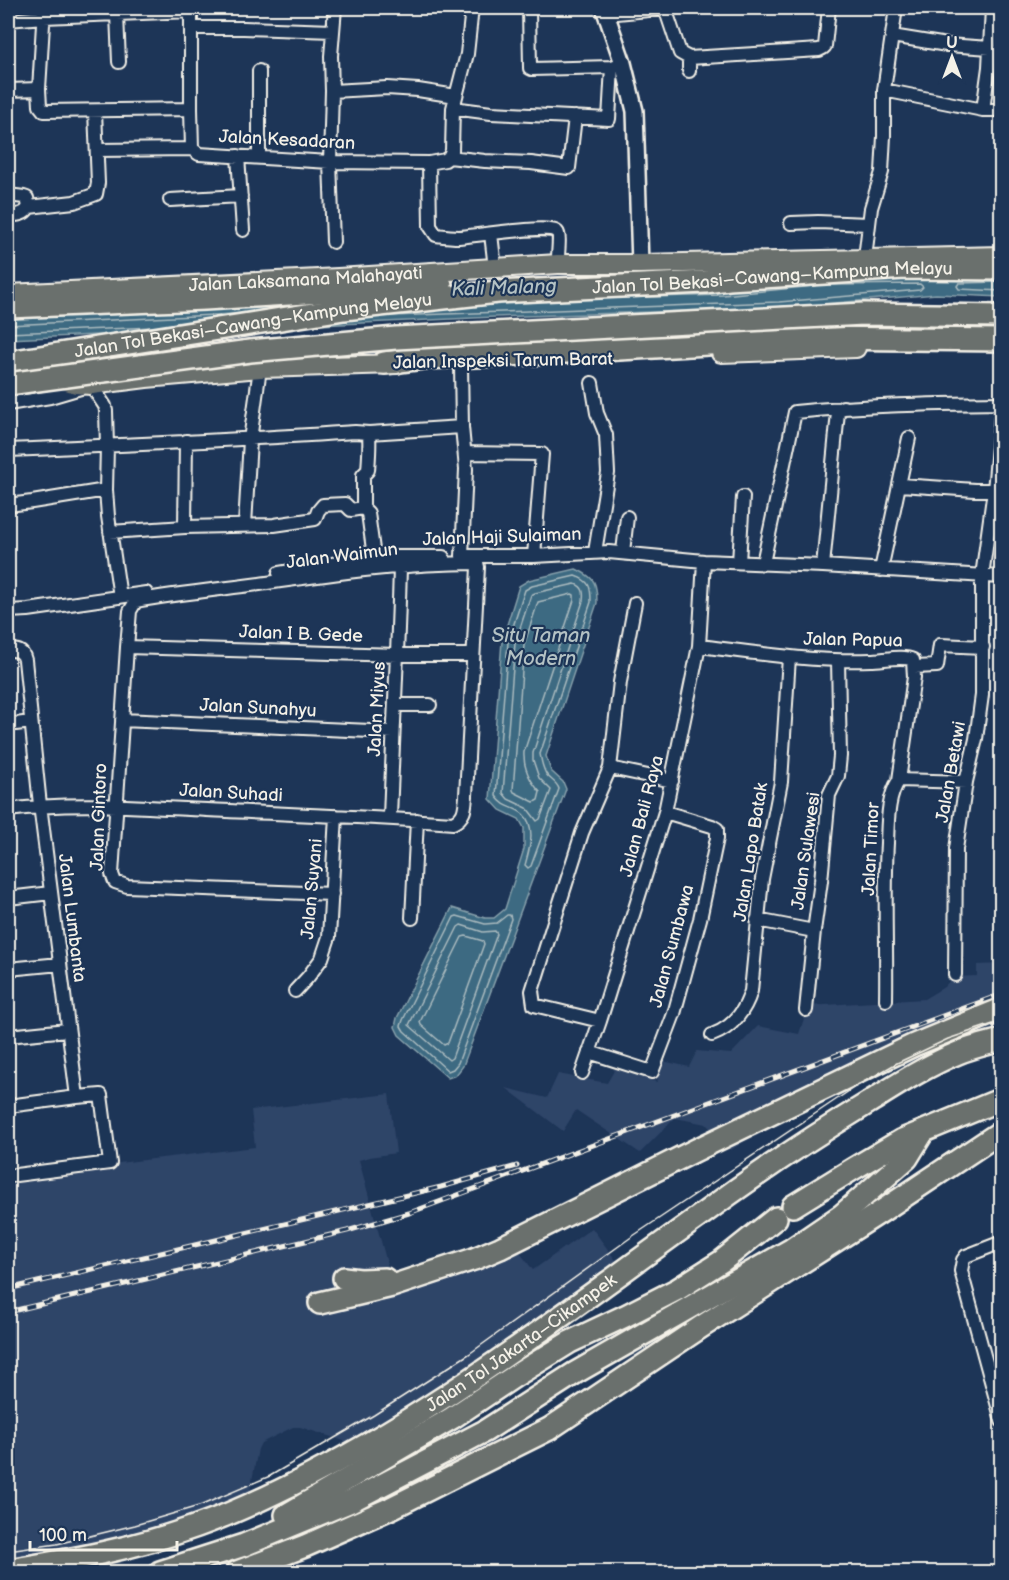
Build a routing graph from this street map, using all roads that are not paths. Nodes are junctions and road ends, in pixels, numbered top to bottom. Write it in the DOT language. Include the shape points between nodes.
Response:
graph roads {
  1 [pos="335,8"];
  2 [pos="472,8"];
  3 [pos="529,8"];
  4 [pos="665,8"];
  5 [pos="672,8"];
  6 [pos="829,8"];
  7 [pos="896,8"];
  8 [pos="992,8"];
  9 [pos="191,9"];
  10 [pos="147,10"];
  11 [pos="605,11"];
  12 [pos="44,12"];
  13 [pos="92,12"];
  14 [pos="117,14"];
  15 [pos="8,20"];
  16 [pos="192,28"];
  17 [pos="333,31"];
  18 [pos="892,36"];
  19 [pos="990,48"];
  20 [pos="119,62"];
  21 [pos="618,65"];
  22 [pos="995,67"];
  23 [pos="259,71"];
  24 [pos="39,89"];
  25 [pos="8,90"];
  26 [pos="884,90"];
  27 [pos="332,91"];
  28 [pos="454,102"];
  29 [pos="190,109"];
  30 [pos="983,110"];
  31 [pos="1002,110"];
  32 [pos="95,111"];
  33 [pos="575,117"];
  34 [pos="192,149"];
  35 [pos="97,150"];
  36 [pos="238,156"];
  37 [pos="259,157"];
  38 [pos="449,157"];
  39 [pos="330,162"];
  40 [pos="429,163"];
  41 [pos="8,195"];
  42 [pos="241,196"];
  43 [pos="170,200"];
  44 [pos="29,207"];
  45 [pos="8,215"];
  46 [pos="791,223"];
  47 [pos="869,224"];
  48 [pos="243,230"];
  49 [pos="492,234"];
  50 [pos="333,242"];
  51 [pos="1002,256"];
  52 [pos="865,258"];
  53 [pos="558,264"];
  54 [pos="640,264"];
  55 [pos="495,268"];
  56 [pos="1002,269"];
  57 [pos="729,279"];
  58 [pos="8,294"];
  59 [pos="8,307"];
  60 [pos="1002,316"];
  61 [pos="1002,340"];
  62 [pos="1002,347"];
  63 [pos="8,362"];
  64 [pos="384,363"];
  65 [pos="461,365"];
  66 [pos="260,368"];
  67 [pos="592,383"];
  68 [pos="8,384"];
  69 [pos="91,385"];
  70 [pos="1002,403"];
  71 [pos="8,404"];
  72 [pos="843,407"];
  73 [pos="462,427"];
  74 [pos="369,433"];
  75 [pos="909,438"];
  76 [pos="250,440"];
  77 [pos="186,441"];
  78 [pos="107,446"];
  79 [pos="8,450"];
  80 [pos="466,453"];
  81 [pos="900,484"];
  82 [pos="106,490"];
  83 [pos="998,490"];
  84 [pos="743,497"];
  85 [pos="8,505"];
  86 [pos="363,508"];
  87 [pos="627,517"];
  88 [pos="245,525"];
  89 [pos="185,527"];
  90 [pos="110,532"];
  91 [pos="595,552"];
  92 [pos="623,552"];
  93 [pos="462,556"];
  94 [pos="534,556"];
  95 [pos="374,557"];
  96 [pos="704,561"];
  97 [pos="739,562"];
  98 [pos="763,563"];
  99 [pos="822,566"];
  100 [pos="400,567"];
  101 [pos="881,570"];
  102 [pos="982,576"];
  103 [pos="1002,577"];
  104 [pos="120,597"];
  105 [pos="635,603"];
  106 [pos="132,609"];
  107 [pos="8,611"];
  108 [pos="699,646"];
  109 [pos="127,647"];
  110 [pos="983,647"];
  111 [pos="8,650"];
  112 [pos="398,655"];
  113 [pos="473,655"];
  114 [pos="789,657"];
  115 [pos="838,661"];
  116 [pos="914,667"];
  117 [pos="395,705"];
  118 [pos="430,705"];
  119 [pos="122,720"];
  120 [pos="31,722"];
  121 [pos="8,725"];
  122 [pos="393,732"];
  123 [pos="610,768"];
  124 [pos="899,780"];
  125 [pos="672,781"];
  126 [pos="966,782"];
  127 [pos="40,806"];
  128 [pos="116,806"];
  129 [pos="8,810"];
  130 [pos="665,812"];
  131 [pos="336,816"];
  132 [pos="390,818"];
  133 [pos="417,820"];
  134 [pos="453,823"];
  135 [pos="51,893"];
  136 [pos="332,894"];
  137 [pos="8,898"];
  138 [pos="412,918"];
  139 [pos="757,920"];
  140 [pos="814,931"];
  141 [pos="60,964"];
  142 [pos="8,969"];
  143 [pos="955,975"];
  144 [pos="295,991"];
  145 [pos="1002,997"];
  146 [pos="886,1000"];
  147 [pos="1002,1009"];
  148 [pos="806,1010"];
  149 [pos="600,1021"];
  150 [pos="67,1030"];
  151 [pos="711,1035"];
  152 [pos="1002,1035"];
  153 [pos="8,1036"];
  154 [pos="1002,1040"];
  155 [pos="965,1051"];
  156 [pos="590,1052"];
  157 [pos="582,1073"];
  158 [pos="77,1097"];
  159 [pos="1002,1099"];
  160 [pos="8,1106"];
  161 [pos="1002,1131"];
  162 [pos="923,1132"];
  163 [pos="8,1176"];
  164 [pos="1002,1242"];
  165 [pos="344,1278"];
  166 [pos="320,1302"];
  167 [pos="1002,1421"];
  168 [pos="226,1550"];
  169 [pos="8,1570"];
  170 [pos="159,1572"];
  171 [pos="237,1572"];
  1 -- 17 [label="street"];
  2 -- 28 [label="street" via="467,54"];
  3 -- 21 [label="street" via="530,68"];
  4 -- 5 [label="street"];
  4 -- 6 [label="street" via="680,53 689,64 819,50 825,46"];
  4 -- 11 [label="street"];
  7 -- 18 [label="street"];
  8 -- 19 [label="street"];
  9 -- 10 [label="street"];
  9 -- 16 [label="street, Jalan Kesadaran"];
  10 -- 14 [label="street"];
  11 -- 21 [label="street"];
  12 -- 13 [label="street"];
  12 -- 15 [label="street"];
  12 -- 24 [label="street"];
  13 -- 14 [label="street"];
  14 -- 20 [label="street"];
  16 -- 17 [label="street"];
  16 -- 29 [label="street, Jalan Kesadaran"];
  17 -- 27 [label="street"];
  18 -- 19 [label="street"];
  18 -- 26 [label="street"];
  19 -- 22 [label="street"];
  21 -- 33 [label="street" via="609,119"];
  21 -- 54 [label="street" via="635,111"];
  22 -- 30 [label="street"];
  23 -- 37 [label="street"];
  24 -- 25 [label="street"];
  24 -- 32 [label="street" via="44,111"];
  26 -- 30 [label="street"];
  26 -- 47 [label="street" via="882,172"];
  27 -- 28 [label="street" via="418,90"];
  27 -- 39 [label="street"];
  28 -- 33 [label="street" via="508,114"];
  28 -- 38 [label="street"];
  29 -- 32 [label="street"];
  29 -- 34 [label="street, Jalan Kesadaran"];
  30 -- 31 [label="street"];
  32 -- 35 [label="street"];
  33 -- 38 [label="street" via="569,168"];
  34 -- 35 [label="street"];
  34 -- 36 [label="street, Jalan Kesadaran" via="200,154"];
  35 -- 44 [label="street" via="96,194 74,202"];
  36 -- 37 [label="street, Jalan Kesadaran"];
  36 -- 42 [label="street"];
  37 -- 39 [label="street, Jalan Kesadaran"];
  38 -- 40 [label="street, Jalan Kesadaran"];
  39 -- 40 [label="street, Jalan Kesadaran"];
  39 -- 50 [label="street"];
  40 -- 49 [label="street" via="430,226 436,235"];
  41 -- 44 [label="street" via="27,198"];
  42 -- 43 [label="street"];
  42 -- 48 [label="street"];
  44 -- 45 [label="street" via="22,214"];
  46 -- 47 [label="street"];
  47 -- 52 [label="street"];
  49 -- 53 [label="street" via="552,229 559,235"];
  49 -- 55 [label="street"];
  51 -- 52 [label="main road, Jalan Laksamana Malahayati"];
  52 -- 54 [label="main road, Jalan Laksamana Malahayati"];
  53 -- 54 [label="main road, Jalan Laksamana Malahayati"];
  53 -- 55 [label="main road, Jalan Laksamana Malahayati"];
  55 -- 58 [label="main road, Jalan Laksamana Malahayati"];
  56 -- 57 [label="highway, Jalan Tol Bekasi–Cawang–Kampung Melayu" via="905,268"];
  57 -- 59 [label="highway" via="606,274"];
  57 -- 63 [label="highway, Jalan Tol Bekasi–Cawang–Kampung Melayu" via="498,292 344,309"];
  60 -- 68 [label="highway, Jalan Tol Bekasi–Cawang–Kampung Melayu, bridge" via="864,314 396,338 250,351"];
  61 -- 64 [label="highway" via="813,338"];
  62 -- 65 [label="main road, Jalan Inspeksi Tarum Barat" via="855,348"];
  63 -- 69 [label="main road, Jalan Inspeksi Tarum Barat" via="76,384"];
  64 -- 65 [label="main road, Jalan Inspeksi Tarum Barat"];
  64 -- 66 [label="main road, Jalan Inspeksi Tarum Barat"];
  65 -- 73 [label="street"];
  66 -- 69 [label="main road, Jalan Inspeksi Tarum Barat"];
  66 -- 76 [label="street"];
  67 -- 91 [label="street" via="606,435 608,473"];
  69 -- 71 [label="street"];
  69 -- 78 [label="street" via="105,406"];
  70 -- 72 [label="street"];
  70 -- 83 [label="street, Jalan Betawi"];
  72 -- 98 [label="street" via="795,412"];
  72 -- 99 [label="street" via="838,412"];
  73 -- 74 [label="street"];
  73 -- 80 [label="street"];
  74 -- 76 [label="street"];
  74 -- 86 [label="street" via="371,451 368,470 363,475"];
  75 -- 81 [label="street"];
  76 -- 77 [label="street"];
  76 -- 88 [label="street"];
  77 -- 78 [label="street"];
  77 -- 89 [label="street"];
  78 -- 79 [label="street"];
  78 -- 82 [label="street"];
  80 -- 93 [label="street"];
  80 -- 94 [label="street" via="542,453"];
  81 -- 83 [label="street"];
  81 -- 101 [label="street"];
  82 -- 85 [label="street"];
  82 -- 90 [label="street"];
  83 -- 102 [label="street, Jalan Betawi"];
  84 -- 97 [label="street"];
  86 -- 88 [label="street" via="323,505 315,519"];
  86 -- 95 [label="street" via="368,513"];
  87 -- 92 [label="street"];
  88 -- 89 [label="street"];
  89 -- 90 [label="street"];
  90 -- 104 [label="street"];
  91 -- 92 [label="street, Jalan Haji Sulaiman"];
  91 -- 94 [label="street, Jalan Haji Sulaiman"];
  92 -- 96 [label="street, Jalan Haji Sulaiman"];
  93 -- 94 [label="street, Jalan Haji Sulaiman"];
  93 -- 95 [label="street, Jalan Haji Sulaiman"];
  95 -- 104 [label="street, Jalan Haji Sulaiman"];
  96 -- 97 [label="street, Jalan Haji Sulaiman"];
  96 -- 108 [label="street, Jalan Bali Raya"];
  97 -- 98 [label="street, Jalan Haji Sulaiman"];
  98 -- 99 [label="street, Jalan Haji Sulaiman"];
  99 -- 101 [label="street, Jalan Haji Sulaiman"];
  100 -- 106 [label="street, Jalan Waimun" via="136,601"];
  100 -- 112 [label="street, Jalan Miyus"];
  100 -- 113 [label="street, Jalan Waimun" via="478,564"];
  101 -- 102 [label="street, Jalan Haji Sulaiman"];
  102 -- 103 [label="street, Jalan Haji Sulaiman"];
  102 -- 110 [label="street, Jalan Betawi"];
  104 -- 107 [label="street, Jalan Haji Sulaiman"];
  105 -- 123 [label="street"];
  106 -- 109 [label="street, Jalan Gintoro"];
  108 -- 114 [label="street, Jalan Papua"];
  108 -- 125 [label="street, Jalan Bali Raya"];
  109 -- 112 [label="street, Jalan I B. Gede"];
  109 -- 119 [label="street, Jalan Gintoro"];
  110 -- 116 [label="street, Jalan Papua" via="940,645 937,666"];
  110 -- 126 [label="street, Jalan Betawi" via="982,695"];
  111 -- 120 [label="street, Jalan Lumbanta" via="24,655"];
  112 -- 113 [label="street, Jalan I B. Gede"];
  112 -- 117 [label="street, Jalan Miyus"];
  113 -- 134 [label="street, Jalan Waimun" via="464,812"];
  114 -- 115 [label="street, Jalan Papua"];
  114 -- 139 [label="street, Jalan Lapo Batak" via="781,782"];
  115 -- 116 [label="street, Jalan Papua" via="908,658 913,660"];
  115 -- 140 [label="street, Jalan Sulawesi" via="840,756 838,776 829,795"];
  116 -- 124 [label="street, Jalan Timor"];
  117 -- 118 [label="street"];
  117 -- 122 [label="street, Jalan Miyus"];
  119 -- 122 [label="street, Jalan Sunahyu"];
  119 -- 128 [label="street, Jalan Gintoro"];
  120 -- 121 [label="street"];
  120 -- 127 [label="street, Jalan Lumbanta"];
  122 -- 132 [label="street, Jalan Miyus"];
  123 -- 125 [label="street"];
  123 -- 149 [label="street" via="582,832 532,991 534,1005"];
  124 -- 126 [label="street"];
  124 -- 146 [label="street, Jalan Timor" via="889,812 885,877"];
  125 -- 130 [label="street, Jalan Bali Raya"];
  126 -- 143 [label="street, Jalan Betawi" via="956,849"];
  127 -- 128 [label="street, Jalan Suhadi"];
  127 -- 129 [label="street, Jalan Suhadi"];
  127 -- 135 [label="street, Jalan Lumbanta"];
  128 -- 131 [label="street, Jalan Suhadi"];
  128 -- 136 [label="street, Jalan Gintoro" via="112,874 120,884"];
  130 -- 149 [label="street, Jalan Bali Raya"];
  130 -- 156 [label="street, Jalan Sumbawa" via="717,830 700,919 674,1014 652,1072"];
  131 -- 132 [label="street, Jalan Suhadi"];
  131 -- 136 [label="street, Jalan Suyani"];
  132 -- 133 [label="street, Jalan Suhadi"];
  133 -- 134 [label="street, Jalan Suhadi"];
  133 -- 138 [label="street"];
  135 -- 137 [label="street"];
  135 -- 141 [label="street, Jalan Lumbanta"];
  136 -- 144 [label="street, Jalan Suyani" via="327,947 309,977"];
  139 -- 140 [label="street"];
  139 -- 151 [label="street, Jalan Lapo Batak" via="748,1003 721,1032"];
  140 -- 148 [label="street, Jalan Sulawesi"];
  141 -- 142 [label="street"];
  141 -- 150 [label="street, Jalan Lumbanta"];
  145 -- 165 [label="highway" via="910,1035 475,1247 391,1278"];
  147 -- 166 [label="highway" via="914,1045 500,1248 392,1286"];
  149 -- 156 [label="street, Jalan Bali Raya"];
  150 -- 153 [label="street"];
  150 -- 158 [label="street, Jalan Lumbanta"];
  152 -- 155 [label="highway"];
  154 -- 155 [label="highway, Jalan Tol Jakarta–Cikampek"];
  155 -- 169 [label="highway, Jalan Tol Jakarta–Cikampek" via="914,1075 827,1127 455,1390 363,1447 267,1497 196,1527 116,1550"];
  156 -- 157 [label="street, Jalan Bali Raya"];
  158 -- 160 [label="street"];
  158 -- 163 [label="street" via="101,1095 110,1163"];
  159 -- 162 [label="highway, Jalan Tol Jakarta–Cikampek"];
  161 -- 171 [label="highway" via="549,1429 391,1508"];
  162 -- 168 [label="highway, Jalan Tol Jakarta–Cikampek" via="853,1168 678,1288 570,1342 452,1418"];
  162 -- 168 [label="highway, Jalan Tol Jakarta–Cikampek" via="906,1158 842,1215 792,1249 575,1372 485,1431 351,1501"];
  164 -- 167 [label="street" via="966,1256 961,1271"];
  168 -- 170 [label="highway, Jalan Tol Jakarta–Cikampek"];
}
